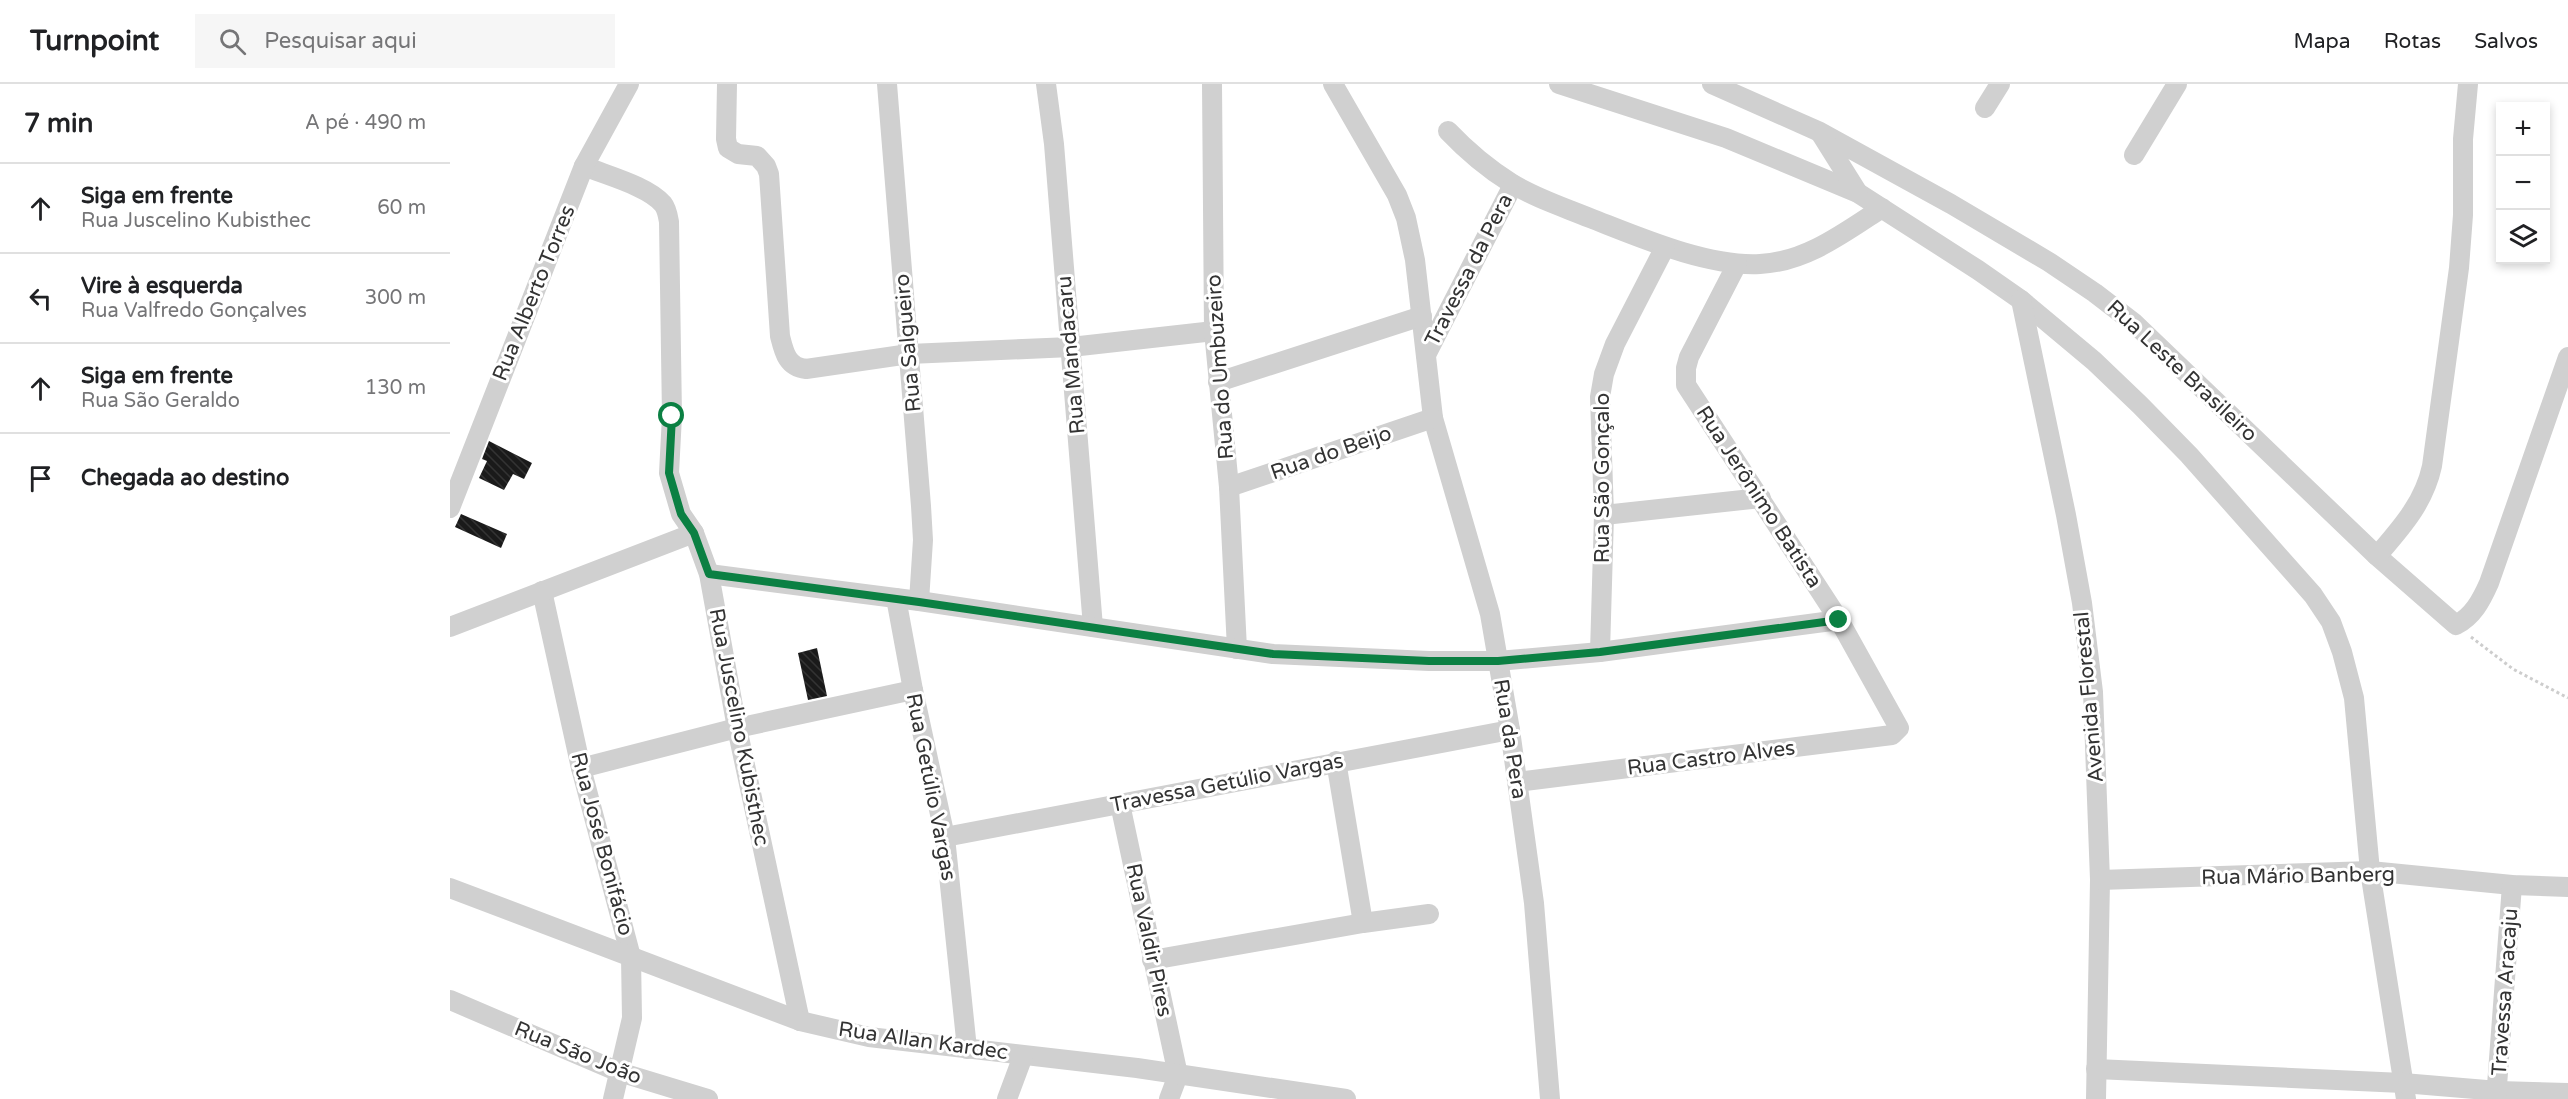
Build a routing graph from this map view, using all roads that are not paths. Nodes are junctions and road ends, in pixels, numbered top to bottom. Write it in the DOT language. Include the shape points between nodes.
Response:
graph roads {
  1 [pos="629,84"];
  2 [pos="728,84"];
  3 [pos="886,84"];
  4 [pos="1046,84"];
  5 [pos="1212,84"];
  6 [pos="1333,84"];
  7 [pos="1559,84"];
  8 [pos="1712,84"];
  9 [pos="2000,84"];
  10 [pos="2177,84"];
  11 [pos="2468,84"];
  12 [pos="1985,108"];
  13 [pos="1448,131"];
  14 [pos="1820,132"];
  15 [pos="2134,155"];
  16 [pos="584,166"];
  17 [pos="1513,185"];
  18 [pos="1858,193"];
  19 [pos="1882,208"];
  20 [pos="1665,247"];
  21 [pos="1737,264"];
  22 [pos="2021,300"];
  23 [pos="1422,316"];
  24 [pos="1214,331"];
  25 [pos="1071,347"];
  26 [pos="909,354"];
  27 [pos="1426,355"];
  28 [pos="2568,357"];
  29 [pos="1218,382"];
  30 [pos="1433,418"];
  31 [pos="1229,487"];
  32 [pos="1761,498"];
  33 [pos="450,508"];
  34 [pos="1604,515"];
  35 [pos="694,533"];
  36 [pos="2377,556"];
  37 [pos="709,574"];
  38 [pos="542,591"];
  39 [pos="896,598"];
  40 [pos="919,602"];
  41 [pos="1839,620"];
  42 [pos="450,627"];
  43 [pos="1093,627"];
  44 [pos="1237,649"];
  45 [pos="1600,652"];
  46 [pos="1498,661"];
  47 [pos="913,690"];
  48 [pos="1898,725"];
  49 [pos="736,728"];
  50 [pos="1510,730"];
  51 [pos="1336,761"];
  52 [pos="581,768"];
  53 [pos="1517,782"];
  54 [pos="1120,804"];
  55 [pos="945,837"];
  56 [pos="2370,871"];
  57 [pos="2100,880"];
  58 [pos="2512,885"];
  59 [pos="2568,887"];
  60 [pos="450,888"];
  61 [pos="1429,914"];
  62 [pos="1363,923"];
  63 [pos="631,957"];
  64 [pos="1152,960"];
  65 [pos="450,1000"];
  66 [pos="800,1021"];
  67 [pos="967,1049"];
  68 [pos="1023,1056"];
  69 [pos="2096,1069"];
  70 [pos="619,1072"];
  71 [pos="1178,1075"];
  72 [pos="2404,1091"];
  73 [pos="2568,1093"];
  74 [pos="2497,1095"];
  75 [pos="613,1099"];
  76 [pos="708,1099"];
  77 [pos="1007,1099"];
  78 [pos="1169,1099"];
  79 [pos="1344,1099"];
  80 [pos="1550,1099"];
  81 [pos="2096,1099"];
  1 -- 16 [label="street, Rua Alberto Torres"];
  2 -- 26 [label="street" via="728,148 762,159 771,186 780,336 787,358 799,368"];
  3 -- 26 [label="street, Rua Salgueiro"];
  4 -- 25 [label="street, Rua Mandacaru"];
  5 -- 24 [label="street, Rua do Umbuzeiro"];
  6 -- 23 [label="street, Rua da Pera" via="1388,177 1406,218"];
  7 -- 18 [label="street" via="1726,138"];
  8 -- 14 [label="street, Rua Leste Brasileiro"];
  9 -- 12 [label="street"];
  10 -- 15 [label="street"];
  11 -- 36 [label="street" via="2459,268 2432,466 2428,485 2417,505"];
  13 -- 17 [label="street" via="1468,152"];
  14 -- 18 [label="street"];
  14 -- 36 [label="street, Rua Leste Brasileiro" via="2020,244 2095,292 2134,323"];
  16 -- 33 [label="street, Rua Alberto Torres"];
  16 -- 35 [label="street, Rua Juscelino Kubisthec" via="643,190 667,212 672,416 669,473 681,514"];
  17 -- 20 [label="street"];
  17 -- 27 [label="street, Travessa da Pera"];
  18 -- 19 [label="street"];
  19 -- 21 [label="street" via="1827,244 1798,256 1762,264"];
  19 -- 22 [label="street"];
  20 -- 21 [label="street"];
  20 -- 34 [label="street, Rua São Gonçalo" via="1615,344 1604,374 1599,421"];
  21 -- 32 [label="street, Rua Jerônimo Batista" via="1689,357 1686,385"];
  22 -- 56 [label="street" via="2094,361 2188,455 2313,595 2331,622 2354,698"];
  22 -- 57 [label="street, Avenida Florestal" via="2082,603 2093,692"];
  23 -- 27 [label="street, Rua da Pera"];
  23 -- 29 [label="street"];
  24 -- 25 [label="street"];
  24 -- 29 [label="street, Rua do Umbuzeiro"];
  25 -- 26 [label="street"];
  25 -- 43 [label="street, Rua Mandacaru"];
  26 -- 40 [label="street, Rua Salgueiro" via="923,540"];
  27 -- 30 [label="street, Rua da Pera"];
  28 -- 36 [label="street, Rua Leste Brasileiro" via="2489,583 2473,612 2456,625"];
  29 -- 31 [label="street, Rua do Umbuzeiro"];
  30 -- 31 [label="street, Rua do Beijo"];
  30 -- 46 [label="street, Rua da Pera" via="1490,614"];
  31 -- 44 [label="street, Rua do Umbuzeiro"];
  32 -- 34 [label="street"];
  32 -- 41 [label="street, Rua Jerônimo Batista"];
  34 -- 45 [label="street, Rua São Gonçalo"];
  35 -- 37 [label="street, Rua Juscelino Kubisthec"];
  35 -- 38 [label="street"];
  37 -- 39 [label="street"];
  37 -- 49 [label="street, Rua Juscelino Kubisthec"];
  38 -- 42 [label="street"];
  38 -- 52 [label="street, Rua José Bonifácio"];
  39 -- 40 [label="street"];
  39 -- 47 [label="street, Rua Getúlio Vargas"];
  40 -- 43 [label="street"];
  41 -- 45 [label="street"];
  41 -- 48 [label="street, Rua Jerônimo Batista"];
  43 -- 44 [label="street"];
  44 -- 46 [label="street" via="1295,655"];
  45 -- 46 [label="street"];
  46 -- 50 [label="street, Rua da Pera"];
  47 -- 49 [label="street"];
  47 -- 55 [label="street, Rua Getúlio Vargas"];
  48 -- 53 [label="street, Rua Castro Alves" via="1892,735"];
  49 -- 52 [label="street"];
  49 -- 66 [label="street, Rua Juscelino Kubisthec"];
  50 -- 51 [label="street, Travessa Getúlio Vargas"];
  50 -- 53 [label="street, Rua da Pera"];
  51 -- 54 [label="street, Travessa Getúlio Vargas"];
  51 -- 62 [label="street"];
  52 -- 63 [label="street, Rua José Bonifácio"];
  53 -- 80 [label="street, Rua da Pera" via="1534,903"];
  54 -- 55 [label="street, Travessa Getúlio Vargas"];
  54 -- 64 [label="street, Rua Valdir Pires"];
  55 -- 67 [label="street, Rua Getúlio Vargas"];
  56 -- 57 [label="street, Rua Mário Banberg"];
  56 -- 58 [label="street, Rua Mário Banberg"];
  56 -- 72 [label="street"];
  57 -- 69 [label="street, Avenida Florestal"];
  58 -- 59 [label="street, Rua Mário Banberg"];
  58 -- 74 [label="street, Travessa Aracaju"];
  60 -- 63 [label="street, Rua Allan Kardec"];
  61 -- 62 [label="street"];
  62 -- 64 [label="street"];
  63 -- 66 [label="street, Rua Allan Kardec"];
  63 -- 70 [label="street, Rua José Bonifácio" via="632,1018"];
  64 -- 71 [label="street, Rua Valdir Pires"];
  65 -- 70 [label="street, Rua São João"];
  66 -- 67 [label="street, Rua Allan Kardec" via="869,1037"];
  67 -- 68 [label="street, Rua Allan Kardec"];
  68 -- 71 [label="street, Rua Allan Kardec"];
  68 -- 77 [label="street"];
  69 -- 72 [label="street"];
  69 -- 81 [label="street, Avenida Florestal"];
  70 -- 75 [label="street, Rua José Bonifácio"];
  70 -- 76 [label="street, Rua São João"];
  71 -- 78 [label="street"];
  71 -- 79 [label="street, Rua Allan Kardec"];
  72 -- 74 [label="street"];
  73 -- 74 [label="street"];
}
